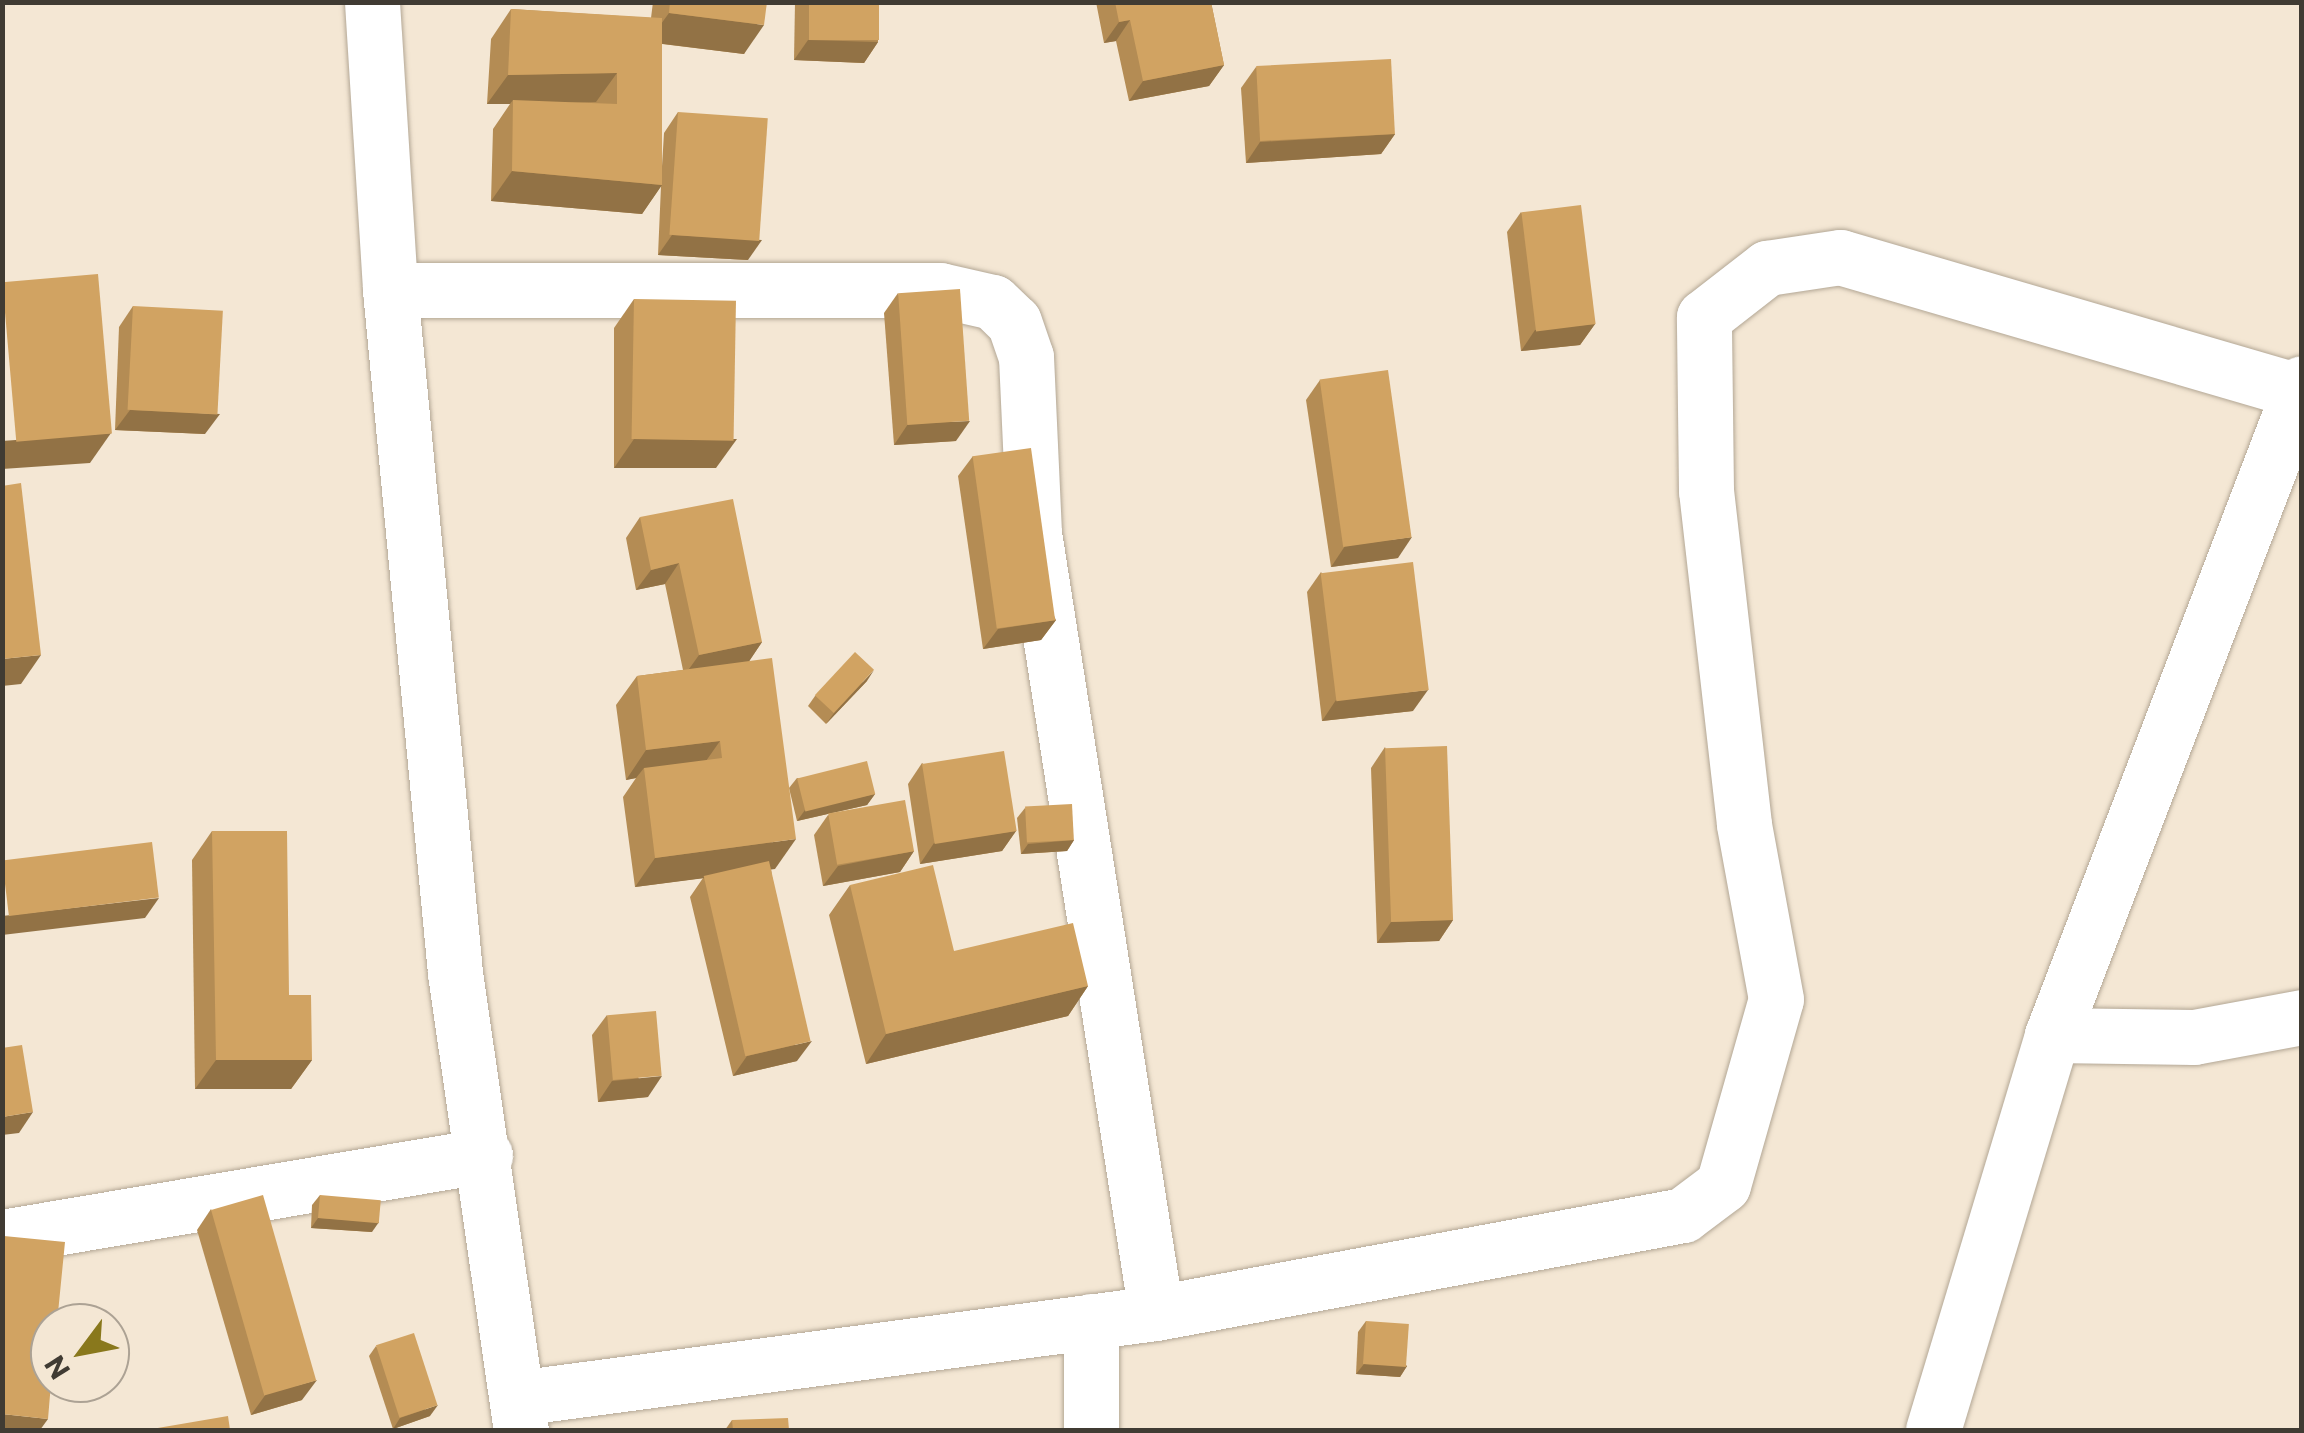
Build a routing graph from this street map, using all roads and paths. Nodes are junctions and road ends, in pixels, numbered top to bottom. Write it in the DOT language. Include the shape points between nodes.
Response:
graph roads {
  1 [pos="372,2"];
  2 [pos="390,290"];
  3 [pos="2300,387"];
  4 [pos="2302,1017"];
  5 [pos="2052,1036"];
  6 [pos="485,1156"];
  7 [pos="2,1238"];
  8 [pos="1156,1313"];
  9 [pos="1091,1321"];
  10 [pos="519,1414"];
  11 [pos="1092,1430"];
  12 [pos="1932,1430"];
  1 -- 2 [label="street"];
  2 -- 6 [label="street" via="455,973"];
  2 -- 8 [label="street" via="940,290 993,302 1014,322 1026,357 1034,533"];
  3 -- 5 [label="street"];
  3 -- 8 [label="street" via="1840,257 1768,268 1704,317 1708,511 1744,824 1776,999 1723,1185 1683,1214 1628,1228"];
  4 -- 5 [label="street" via="2194,1038"];
  5 -- 12 [label="street"];
  6 -- 7 [label="street"];
  6 -- 10 [label="street"];
  8 -- 9 [label="street"];
  9 -- 10 [label="street"];
  9 -- 11 [label="street"];
}
